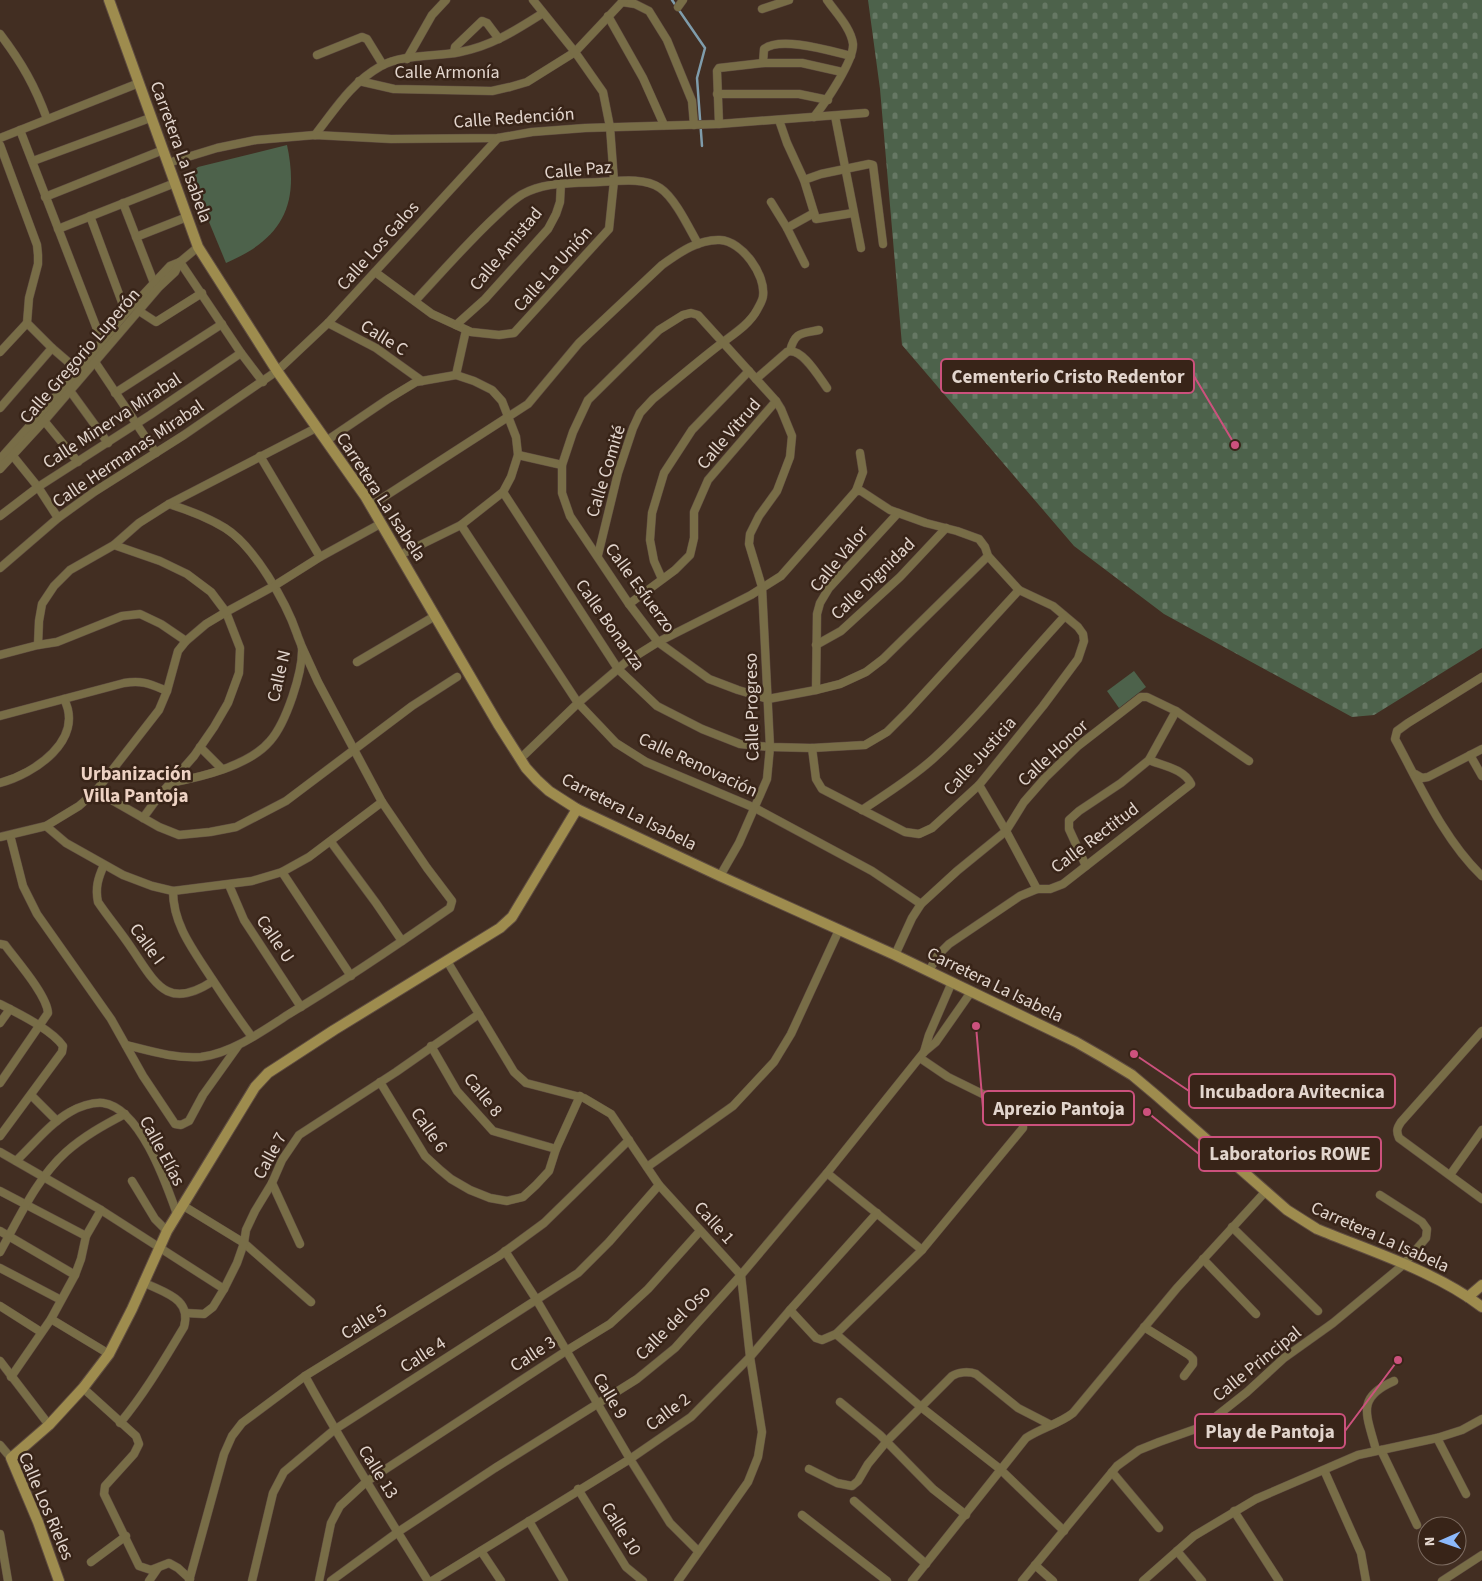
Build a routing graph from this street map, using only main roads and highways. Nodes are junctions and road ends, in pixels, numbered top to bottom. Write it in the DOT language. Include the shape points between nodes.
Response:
graph roads {
  1 [pos="108,0"];
  2 [pos="577,809"];
  3 [pos="1482,1285"];
  4 [pos="1468,1297"];
  5 [pos="1482,1306"];
  6 [pos="59,1581"];
  1 -- 2 [label="main road, Carretera La Isabela" via="198,247 277,371 370,506 520,758 549,791"];
  2 -- 4 [label="main road, Carretera La Isabela" via="1076,1042 1132,1075 1287,1210 1317,1229 1432,1277"];
  2 -- 6 [label="main road, Calle Los Rieles" via="512,917 500,928 334,1030 268,1073 255,1087 159,1246 109,1354 49,1426 10,1458"];
  3 -- 4 [label="main road"];
  4 -- 5 [label="main road, Carretera La Isabela"];
}
